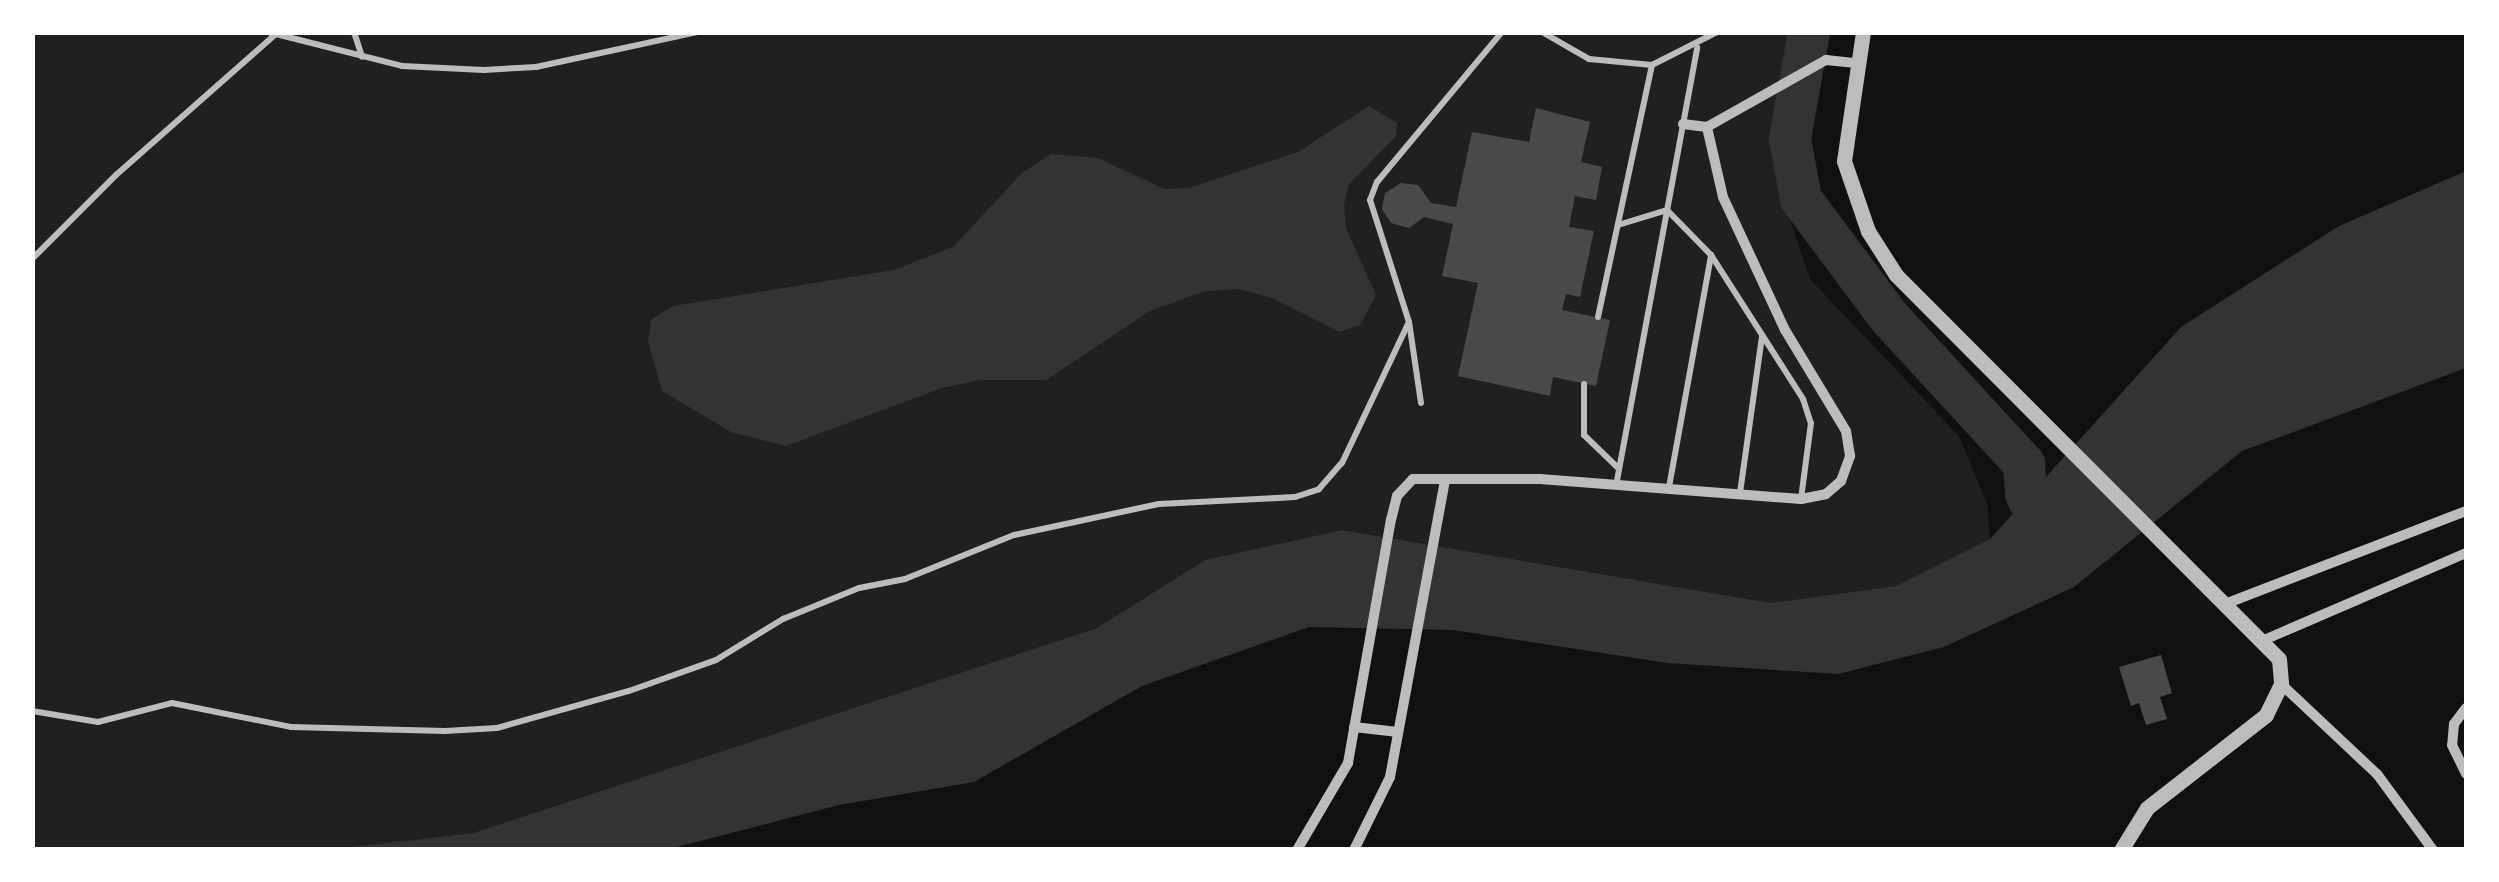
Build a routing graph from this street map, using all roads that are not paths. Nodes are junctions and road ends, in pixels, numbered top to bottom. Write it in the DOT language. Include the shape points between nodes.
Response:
graph roads {
  1 [pos="354,32"];
  2 [pos="698,32"];
  3 [pos="1502,32"];
  4 [pos="1542,32"];
  5 [pos="1717,32"];
  6 [pos="1863,32"];
  7 [pos="271,34"];
  8 [pos="1696,48"];
  9 [pos="362,58"];
  10 [pos="1856,63"];
  11 [pos="1652,65"];
  12 [pos="1683,124"];
  13 [pos="1707,127"];
  14 [pos="1667,210"];
  15 [pos="1618,225"];
  16 [pos="1710,254"];
  17 [pos="32,259"];
  18 [pos="1598,317"];
  19 [pos="1409,322"];
  20 [pos="1762,335"];
  21 [pos="1584,384"];
  22 [pos="1420,404"];
  23 [pos="1619,469"];
  24 [pos="1445,479"];
  25 [pos="1616,488"];
  26 [pos="1669,488"];
  27 [pos="1740,493"];
  28 [pos="1802,499"];
  29 [pos="2466,512"];
  30 [pos="2466,552"];
  31 [pos="2224,604"];
  32 [pos="2264,640"];
  33 [pos="2281,684"];
  34 [pos="2466,708"];
  35 [pos="32,711"];
  36 [pos="1354,726"];
  37 [pos="1398,732"];
  38 [pos="2466,774"];
  39 [pos="1298,850"];
  40 [pos="1354,850"];
  41 [pos="2121,850"];
  42 [pos="2433,850"];
  1 -- 9 [label="lane"];
  2 -- 9 [label="lane" via="514,70 432,70"];
  3 -- 19 [label="lane" via="1370,200"];
  4 -- 11 [label="lane" via="1589,59"];
  5 -- 8 [label="lane"];
  6 -- 10 [label="street"];
  7 -- 9 [label="lane"];
  7 -- 17 [label="lane"];
  8 -- 11 [label="lane"];
  8 -- 12 [label="lane"];
  10 -- 13 [label="street" via="1826,60"];
  10 -- 31 [label="street" via="1844,160 1868,232 1929,311"];
  11 -- 15 [label="lane"];
  12 -- 13 [label="street"];
  12 -- 14 [label="lane"];
  13 -- 28 [label="street" via="1723,197 1785,330 1846,431 1850,456 1841,481 1826,494"];
  14 -- 15 [label="lane"];
  14 -- 16 [label="lane"];
  14 -- 23 [label="lane"];
  15 -- 18 [label="lane"];
  16 -- 20 [label="lane"];
  16 -- 26 [label="lane"];
  19 -- 22 [label="lane"];
  19 -- 35 [label="lane" via="1342,463 1320,488 1295,497 1159,504 1014,536 905,580 859,588 783,620 716,660 629,691 496,728 445,731 280,726 172,704 98,722"];
  20 -- 27 [label="lane"];
  20 -- 28 [label="lane" via="1811,423"];
  21 -- 23 [label="lane" via="1584,435"];
  23 -- 25 [label="lane"];
  24 -- 25 [label="street"];
  24 -- 36 [label="street" via="1413,479 1397,496"];
  24 -- 37 [label="street"];
  25 -- 26 [label="street"];
  26 -- 27 [label="street"];
  27 -- 28 [label="street"];
  29 -- 31 [label="street"];
  30 -- 32 [label="street"];
  31 -- 32 [label="street"];
  32 -- 33 [label="street" via="2279,659"];
  33 -- 41 [label="street" via="2266,715 2147,808"];
  33 -- 42 [label="street" via="2377,774"];
  34 -- 38 [label="street" via="2454,724 2452,745"];
  36 -- 37 [label="street"];
  36 -- 39 [label="street" via="1348,763"];
  37 -- 40 [label="street" via="1390,777"];
}
